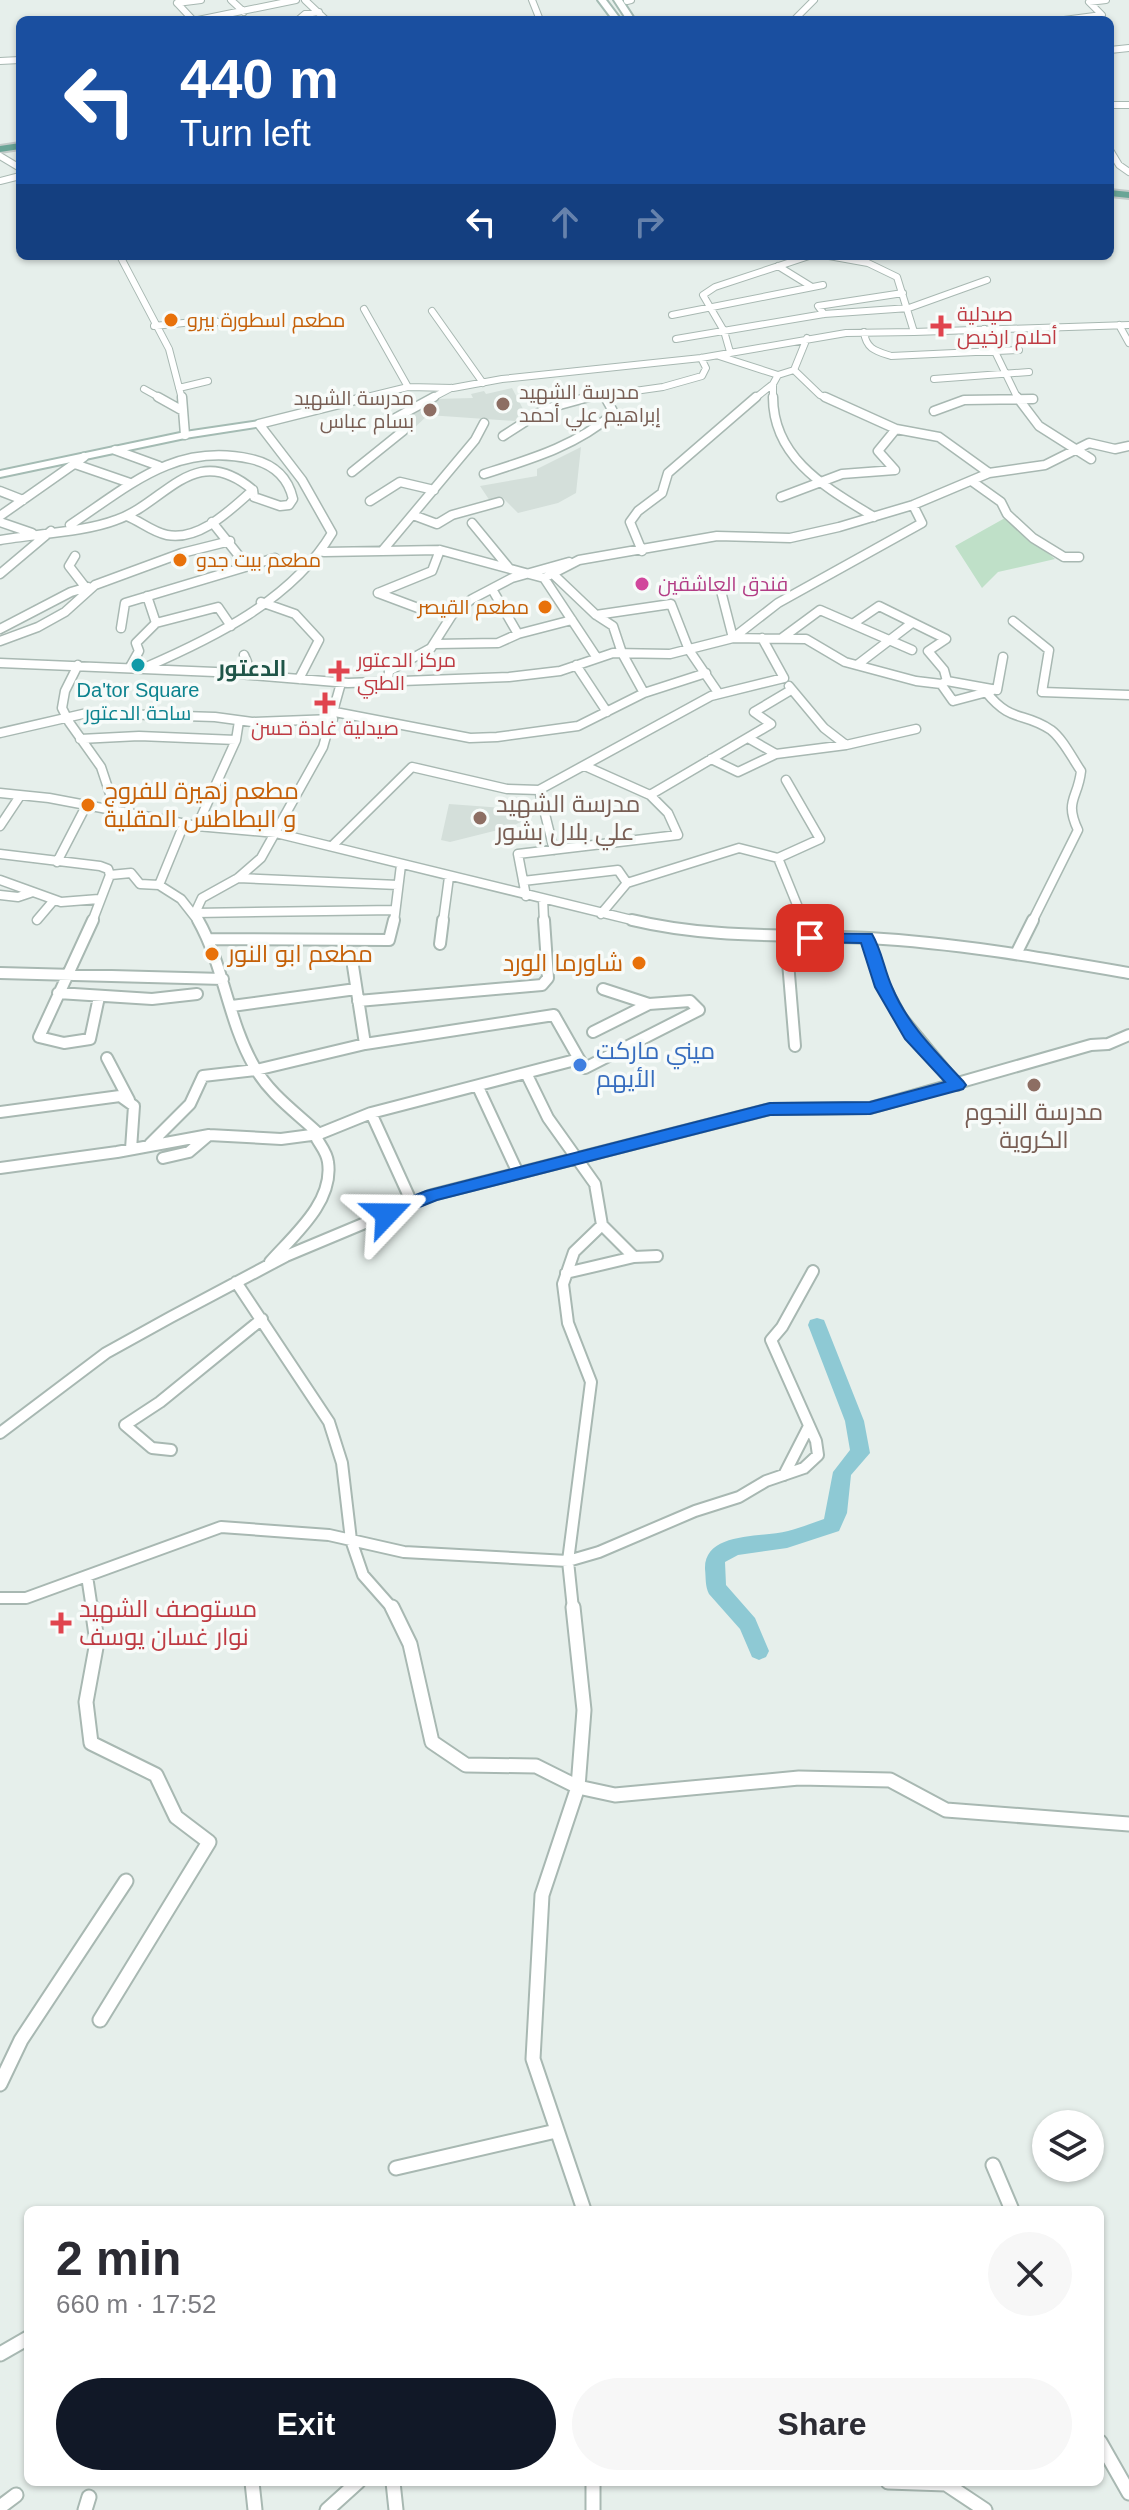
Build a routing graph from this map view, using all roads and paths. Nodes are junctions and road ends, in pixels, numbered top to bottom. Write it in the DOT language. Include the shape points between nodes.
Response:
graph roads {
  1 [pos="201,0"];
  2 [pos="231,0"];
  3 [pos="296,0"];
  4 [pos="305,0"];
  5 [pos="814,0"];
  6 [pos="1106,0"];
  7 [pos="244,12"];
  8 [pos="319,12"];
  9 [pos="1064,12"];
  10 [pos="192,16"];
  11 [pos="220,16"];
  12 [pos="303,16"];
  13 [pos="322,16"];
  14 [pos="798,16"];
  15 [pos="1067,16"];
  16 [pos="1094,16"];
  17 [pos="1114,157"];
  18 [pos="1129,172"];
  19 [pos="122,260"];
  20 [pos="797,260"];
  21 [pos="846,260"];
  22 [pos="778,266"];
  23 [pos="987,280"];
  24 [pos="823,285"];
  25 [pos="812,287"];
  26 [pos="903,293"];
  27 [pos="709,308"];
  28 [pos="909,308"];
  29 [pos="364,309"];
  30 [pos="432,311"];
  31 [pos="824,314"];
  32 [pos="672,315"];
  33 [pos="220,323"];
  34 [pos="1119,325"];
  35 [pos="1129,325"];
  36 [pos="154,326"];
  37 [pos="984,329"];
  38 [pos="724,331"];
  39 [pos="864,332"];
  40 [pos="909,332"];
  41 [pos="807,338"];
  42 [pos="676,339"];
  43 [pos="1129,343"];
  44 [pos="1019,350"];
  45 [pos="730,352"];
  46 [pos="994,352"];
  47 [pos="903,354"];
  48 [pos="715,355"];
  49 [pos="701,358"];
  50 [pos="794,370"];
  51 [pos="1029,372"];
  52 [pos="1007,373"];
  53 [pos="778,375"];
  54 [pos="934,379"];
  55 [pos="208,381"];
  56 [pos="483,383"];
  57 [pos="773,384"];
  58 [pos="408,387"];
  59 [pos="179,388"];
  60 [pos="453,388"];
  61 [pos="144,389"];
  62 [pos="604,395"];
  63 [pos="1018,398"];
  64 [pos="1033,399"];
  65 [pos="183,411"];
  66 [pos="934,411"];
  67 [pos="484,423"];
  68 [pos="259,424"];
  69 [pos="896,429"];
  70 [pos="185,435"];
  71 [pos="503,436"];
  72 [pos="1129,446"];
  73 [pos="115,450"];
  74 [pos="1079,450"];
  75 [pos="84,457"];
  76 [pos="1091,459"];
  77 [pos="75,464"];
  78 [pos="159,466"];
  79 [pos="352,472"];
  80 [pos="989,473"];
  81 [pos="0,474"];
  82 [pos="484,474"];
  83 [pos="973,482"];
  84 [pos="130,483"];
  85 [pos="819,484"];
  86 [pos="253,490"];
  87 [pos="434,490"];
  88 [pos="0,491"];
  89 [pos="781,497"];
  90 [pos="23,500"];
  91 [pos="370,501"];
  92 [pos="499,502"];
  93 [pos="913,505"];
  94 [pos="413,515"];
  95 [pos="127,516"];
  96 [pos="874,517"];
  97 [pos="0,519"];
  98 [pos="212,522"];
  99 [pos="472,523"];
  100 [pos="65,528"];
  101 [pos="51,531"];
  102 [pos="33,534"];
  103 [pos="0,540"];
  104 [pos="230,541"];
  105 [pos="383,550"];
  106 [pos="440,550"];
  107 [pos="642,551"];
  108 [pos="324,552"];
  109 [pos="75,556"];
  110 [pos="1079,557"];
  111 [pos="275,558"];
  112 [pos="579,560"];
  113 [pos="247,566"];
  114 [pos="509,568"];
  115 [pos="526,573"];
  116 [pos="0,574"];
  117 [pos="554,575"];
  118 [pos="544,578"];
  119 [pos="90,587"];
  120 [pos="492,589"];
  121 [pos="721,591"];
  122 [pos="147,596"];
  123 [pos="261,602"];
  124 [pos="459,608"];
  125 [pos="596,615"];
  126 [pos="572,620"];
  127 [pos="1013,621"];
  128 [pos="156,623"];
  129 [pos="854,623"];
  130 [pos="912,623"];
  131 [pos="231,626"];
  132 [pos="121,628"];
  133 [pos="0,629"];
  134 [pos="518,634"];
  135 [pos="733,638"];
  136 [pos="762,638"];
  137 [pos="782,638"];
  138 [pos="889,639"];
  139 [pos="0,641"];
  140 [pos="435,644"];
  141 [pos="689,650"];
  142 [pos="912,650"];
  143 [pos="622,653"];
  144 [pos="244,655"];
  145 [pos="1003,657"];
  146 [pos="597,658"];
  147 [pos="0,663"];
  148 [pos="78,665"];
  149 [pos="576,665"];
  150 [pos="857,665"];
  151 [pos="130,667"];
  152 [pos="144,668"];
  153 [pos="706,673"];
  154 [pos="242,674"];
  155 [pos="784,678"];
  156 [pos="299,679"];
  157 [pos="388,681"];
  158 [pos="341,683"];
  159 [pos="944,683"];
  160 [pos="791,690"];
  161 [pos="997,690"];
  162 [pos="986,692"];
  163 [pos="644,693"];
  164 [pos="719,694"];
  165 [pos="1129,695"];
  166 [pos="607,712"];
  167 [pos="334,716"];
  168 [pos="67,717"];
  169 [pos="239,721"];
  170 [pos="916,729"];
  171 [pos="0,733"];
  172 [pos="748,738"];
  173 [pos="80,739"];
  174 [pos="236,740"];
  175 [pos="846,745"];
  176 [pos="776,754"];
  177 [pos="711,759"];
  178 [pos="585,766"];
  179 [pos="786,780"];
  180 [pos="539,790"];
  181 [pos="0,793"];
  182 [pos="650,795"];
  183 [pos="20,796"];
  184 [pos="86,806"];
  185 [pos="116,812"];
  186 [pos="184,824"];
  187 [pos="0,826"];
  188 [pos="197,826"];
  189 [pos="276,833"];
  190 [pos="332,846"];
  191 [pos="554,850"];
  192 [pos="0,854"];
  193 [pos="778,858"];
  194 [pos="57,862"];
  195 [pos="401,865"];
  196 [pos="110,875"];
  197 [pos="449,877"];
  198 [pos="238,878"];
  199 [pos="0,880"];
  200 [pos="523,881"];
  201 [pos="627,883"];
  202 [pos="159,885"];
  203 [pos="398,885"];
  204 [pos="30,893"];
  205 [pos="0,895"];
  206 [pos="526,896"];
  207 [pos="99,899"];
  208 [pos="543,899"];
  209 [pos="54,900"];
  210 [pos="395,910"];
  211 [pos="195,913"];
  212 [pos="601,914"];
  213 [pos="37,920"];
  214 [pos="786,938"];
  215 [pos="810,938"];
  216 [pos="866,938"];
  217 [pos="208,939"];
  218 [pos="440,944"];
  219 [pos="1016,954"];
  220 [pos="353,966"];
  221 [pos="0,973"];
  222 [pos="1129,973"];
  223 [pos="65,976"];
  224 [pos="223,979"];
  225 [pos="356,989"];
  226 [pos="603,989"];
  227 [pos="58,993"];
  228 [pos="197,994"];
  229 [pos="99,997"];
  230 [pos="358,1001"];
  231 [pos="649,1004"];
  232 [pos="232,1006"];
  233 [pos="593,1032"];
  234 [pos="1127,1039"];
  235 [pos="365,1044"];
  236 [pos="795,1046"];
  237 [pos="107,1058"];
  238 [pos="579,1059"];
  239 [pos="256,1070"];
  240 [pos="527,1075"];
  241 [pos="957,1085"];
  242 [pos="478,1087"];
  243 [pos="129,1100"];
  244 [pos="0,1112"];
  245 [pos="371,1113"];
  246 [pos="319,1134"];
  247 [pos="209,1135"];
  248 [pos="150,1144"];
  249 [pos="131,1149"];
  250 [pos="163,1158"];
  251 [pos="575,1160"];
  252 [pos="0,1168"];
  253 [pos="518,1173"];
  254 [pos="412,1203"];
  255 [pos="602,1225"];
  256 [pos="657,1256"];
  257 [pos="634,1257"];
  258 [pos="266,1267"];
  259 [pos="813,1271"];
  260 [pos="566,1273"];
  261 [pos="236,1282"];
  262 [pos="262,1319"];
  263 [pos="808,1428"];
  264 [pos="0,1433"];
  265 [pos="171,1450"];
  266 [pos="784,1475"];
  267 [pos="351,1540"];
  268 [pos="568,1561"];
  269 [pos="87,1576"];
  270 [pos="0,1598"];
  271 [pos="578,1787"];
  272 [pos="1129,1824"];
  273 [pos="126,1881"];
  274 [pos="100,2020"];
  275 [pos="0,2084"];
  276 [pos="556,2131"];
  277 [pos="993,2165"];
  278 [pos="396,2168"];
  279 [pos="583,2206"];
  280 [pos="1010,2206"];
  281 [pos="24,2340"];
  282 [pos="0,2354"];
  283 [pos="1104,2449"];
  284 [pos="252,2486"];
  285 [pos="354,2486"];
  286 [pos="393,2486"];
  287 [pos="593,2486"];
  288 [pos="949,2486"];
  289 [pos="1129,2493"];
  290 [pos="16,2495"];
  291 [pos="0,2507"];
  292 [pos="255,2510"];
  293 [pos="327,2510"];
  294 [pos="396,2510"];
  295 [pos="593,2510"];
  296 [pos="985,2510"];
  1 -- 10 [label="street" via="177,3"];
  2 -- 7 [label="street"];
  3 -- 7 [label="street"];
  4 -- 8 [label="street"];
  5 -- 14 [label="street"];
  6 -- 16 [label="street" via="1089,2 1102,15"];
  7 -- 11 [label="street"];
  8 -- 12 [label="street"];
  8 -- 13 [label="street"];
  9 -- 15 [label="street"];
  17 -- 18 [label="street"];
  19 -- 36 [label="street"];
  20 -- 22 [label="street"];
  21 -- 26 [label="street" via="897,277"];
  22 -- 25 [label="street"];
  22 -- 27 [label="street" via="715,287 703,295"];
  23 -- 28 [label="street"];
  24 -- 25 [label="street"];
  25 -- 27 [label="street"];
  26 -- 28 [label="street"];
  26 -- 31 [label="street" via="818,306"];
  27 -- 32 [label="street"];
  27 -- 38 [label="street"];
  28 -- 31 [label="street"];
  28 -- 40 [label="street"];
  29 -- 58 [label="street"];
  30 -- 56 [label="street"];
  31 -- 38 [label="street"];
  33 -- 36 [label="street"];
  34 -- 35 [label="street"];
  34 -- 37 [label="street"];
  34 -- 43 [label="street"];
  36 -- 59 [label="street" via="169,349"];
  37 -- 40 [label="street"];
  37 -- 46 [label="street"];
  38 -- 42 [label="street"];
  38 -- 45 [label="street"];
  39 -- 40 [label="street"];
  39 -- 41 [label="street"];
  39 -- 47 [label="street" via="871,349"];
  40 -- 47 [label="street"];
  41 -- 45 [label="street"];
  41 -- 50 [label="street"];
  44 -- 46 [label="street"];
  45 -- 48 [label="street"];
  46 -- 47 [label="street"];
  46 -- 52 [label="street"];
  48 -- 49 [label="street"];
  48 -- 53 [label="street"];
  49 -- 56 [label="street"];
  49 -- 62 [label="street" via="706,368 702,376 687,382"];
  50 -- 53 [label="street"];
  50 -- 69 [label="street" via="820,395"];
  51 -- 52 [label="street"];
  52 -- 54 [label="street"];
  52 -- 63 [label="street"];
  53 -- 57 [label="street"];
  55 -- 59 [label="street"];
  56 -- 60 [label="street"];
  57 -- 85 [label="street" via="776,424 795,458"];
  57 -- 107 [label="street" via="668,473 662,493 638,511 630,522"];
  58 -- 60 [label="street"];
  58 -- 68 [label="street"];
  59 -- 65 [label="street"];
  60 -- 79 [label="street" via="388,422 403,431"];
  61 -- 65 [label="street"];
  62 -- 71 [label="street" via="544,410"];
  62 -- 82 [label="street" via="614,413 600,427"];
  63 -- 64 [label="street"];
  63 -- 66 [label="street" via="964,400"];
  63 -- 74 [label="street" via="1039,426"];
  65 -- 70 [label="street"];
  67 -- 87 [label="street"];
  68 -- 70 [label="street"];
  68 -- 108 [label="street" via="302,480 332,533"];
  69 -- 80 [label="street" via="939,437"];
  69 -- 85 [label="street" via="878,451 895,470 842,474"];
  70 -- 73 [label="street"];
  72 -- 74 [label="street" via="1115,449 1089,443"];
  73 -- 75 [label="street"];
  73 -- 78 [label="street"];
  74 -- 76 [label="street"];
  74 -- 80 [label="street" via="1045,465"];
  75 -- 77 [label="street"];
  75 -- 81 [label="street"];
  77 -- 84 [label="street"];
  77 -- 90 [label="street"];
  78 -- 84 [label="street"];
  78 -- 86 [label="street" via="182,457 245,457 278,471 293,499 280,506 254,497"];
  80 -- 83 [label="street"];
  83 -- 93 [label="street"];
  83 -- 110 [label="street" via="1001,502 1033,538 1064,557"];
  84 -- 100 [label="street"];
  85 -- 89 [label="street"];
  85 -- 96 [label="street"];
  86 -- 95 [label="street" via="241,478 217,472 189,474"];
  86 -- 98 [label="street"];
  87 -- 91 [label="street" via="400,482"];
  87 -- 94 [label="street"];
  88 -- 90 [label="street"];
  90 -- 97 [label="street"];
  92 -- 94 [label="street" via="437,524"];
  93 -- 96 [label="street"];
  93 -- 135 [label="street" via="922,523 778,603"];
  94 -- 105 [label="street"];
  95 -- 98 [label="street" via="166,535"];
  95 -- 100 [label="street"];
  96 -- 107 [label="street" via="790,538 717,536"];
  97 -- 102 [label="street"];
  98 -- 104 [label="street"];
  99 -- 114 [label="street"];
  100 -- 101 [label="street"];
  101 -- 102 [label="street"];
  101 -- 116 [label="street"];
  102 -- 103 [label="street"];
  104 -- 113 [label="street"];
  104 -- 119 [label="street"];
  105 -- 106 [label="street"];
  105 -- 108 [label="street"];
  106 -- 114 [label="street"];
  106 -- 124 [label="street" via="432,571 378,593 418,608"];
  107 -- 112 [label="street"];
  108 -- 123 [label="street"];
  109 -- 119 [label="street" via="69,566"];
  111 -- 113 [label="street"];
  112 -- 115 [label="street"];
  112 -- 117 [label="street"];
  113 -- 122 [label="street"];
  114 -- 115 [label="street"];
  115 -- 118 [label="street"];
  115 -- 120 [label="street"];
  117 -- 118 [label="street"];
  117 -- 125 [label="street"];
  118 -- 126 [label="street"];
  119 -- 133 [label="street"];
  119 -- 139 [label="street" via="65,612"];
  120 -- 124 [label="street"];
  120 -- 134 [label="street"];
  121 -- 135 [label="street"];
  122 -- 128 [label="street"];
  122 -- 132 [label="street" via="125,603"];
  123 -- 131 [label="street"];
  123 -- 156 [label="street" via="291,609 319,640"];
  124 -- 140 [label="street"];
  125 -- 141 [label="street" via="671,604"];
  125 -- 143 [label="street" via="613,626"];
  126 -- 134 [label="street"];
  126 -- 146 [label="street"];
  127 -- 165 [label="street" via="1049,650 1042,692"];
  128 -- 131 [label="street" via="218,607"];
  128 -- 151 [label="street" via="136,643 139,651"];
  129 -- 130 [label="street" via="879,606"];
  129 -- 137 [label="street" via="820,610"];
  129 -- 138 [label="street"];
  130 -- 138 [label="street"];
  130 -- 159 [label="street" via="946,639 928,651 944,670"];
  131 -- 152 [label="street"];
  134 -- 140 [label="street" via="498,643"];
  135 -- 136 [label="street"];
  135 -- 141 [label="street"];
  136 -- 137 [label="street"];
  136 -- 155 [label="street"];
  137 -- 150 [label="street" via="806,639"];
  138 -- 142 [label="street"];
  138 -- 150 [label="street"];
  140 -- 157 [label="street" via="416,660 389,671"];
  141 -- 143 [label="street"];
  141 -- 153 [label="street"];
  143 -- 146 [label="street"];
  143 -- 163 [label="street"];
  144 -- 154 [label="street"];
  145 -- 161 [label="street"];
  146 -- 149 [label="street"];
  147 -- 148 [label="street"];
  148 -- 151 [label="street"];
  148 -- 168 [label="street" via="62,703"];
  149 -- 157 [label="street" via="509,677"];
  149 -- 166 [label="street"];
  150 -- 159 [label="street"];
  151 -- 152 [label="street"];
  152 -- 154 [label="street"];
  153 -- 163 [label="street"];
  153 -- 164 [label="street"];
  154 -- 156 [label="street"];
  155 -- 160 [label="street"];
  155 -- 164 [label="street"];
  156 -- 158 [label="street"];
  157 -- 158 [label="street"];
  158 -- 167 [label="street"];
  159 -- 161 [label="street"];
  159 -- 162 [label="street" via="953,701"];
  160 -- 172 [label="street" via="754,712 771,724"];
  160 -- 175 [label="street"];
  161 -- 162 [label="street"];
  162 -- 219 [label="street" via="1007,714 1054,732 1081,771 1070,813 1078,830"];
  163 -- 166 [label="street"];
  164 -- 178 [label="street"];
  166 -- 167 [label="street" via="578,726 470,738"];
  167 -- 169 [label="street"];
  167 -- 189 [label="street"];
  168 -- 169 [label="street" via="106,713"];
  168 -- 171 [label="street"];
  168 -- 173 [label="street"];
  169 -- 174 [label="street"];
  170 -- 175 [label="street"];
  172 -- 176 [label="street"];
  172 -- 177 [label="street"];
  173 -- 174 [label="street" via="131,734"];
  173 -- 185 [label="street" via="92,750 109,784"];
  174 -- 188 [label="street"];
  175 -- 176 [label="street"];
  176 -- 177 [label="street" via="738,772"];
  177 -- 182 [label="street"];
  178 -- 180 [label="street"];
  178 -- 182 [label="street"];
  179 -- 193 [label="street" via="820,839"];
  180 -- 190 [label="street" via="507,789 412,767"];
  180 -- 191 [label="street"];
  181 -- 183 [label="street"];
  182 -- 191 [label="street" via="668,813 678,835"];
  183 -- 184 [label="street"];
  183 -- 187 [label="street"];
  184 -- 185 [label="street"];
  184 -- 194 [label="street"];
  185 -- 186 [label="street"];
  186 -- 188 [label="street"];
  186 -- 202 [label="street"];
  188 -- 189 [label="street"];
  189 -- 190 [label="street"];
  189 -- 198 [label="street" via="261,858"];
  190 -- 195 [label="street"];
  191 -- 200 [label="street" via="518,854"];
  192 -- 194 [label="street"];
  193 -- 201 [label="street" via="739,848"];
  193 -- 215 [label="street"];
  194 -- 196 [label="street" via="100,866"];
  195 -- 197 [label="street"];
  195 -- 203 [label="street"];
  196 -- 202 [label="street" via="131,873 140,884"];
  196 -- 207 [label="street"];
  197 -- 206 [label="street"];
  197 -- 218 [label="street"];
  198 -- 203 [label="street"];
  198 -- 211 [label="street" via="202,898"];
  199 -- 204 [label="street"];
  200 -- 201 [label="street" via="618,870"];
  200 -- 206 [label="street"];
  201 -- 212 [label="street"];
  202 -- 211 [label="street"];
  203 -- 210 [label="street"];
  204 -- 205 [label="street"];
  204 -- 209 [label="street"];
  206 -- 208 [label="street"];
  207 -- 209 [label="street" via="78,905"];
  207 -- 223 [label="street"];
  208 -- 212 [label="street"];
  208 -- 230 [label="street" via="548,978 542,985"];
  209 -- 213 [label="street"];
  210 -- 211 [label="street"];
  210 -- 217 [label="street" via="392,938 383,942"];
  211 -- 217 [label="street"];
  212 -- 214 [label="street" via="669,929"];
  214 -- 215 [label="street"];
  214 -- 236 [label="street"];
  215 -- 216 [label="street"];
  216 -- 219 [label="street"];
  216 -- 241 [label="street" via="884,987 914,1039"];
  217 -- 224 [label="street"];
  219 -- 222 [label="street"];
  220 -- 225 [label="street"];
  221 -- 223 [label="street"];
  223 -- 224 [label="street"];
  223 -- 227 [label="street"];
  224 -- 232 [label="street"];
  225 -- 230 [label="street"];
  225 -- 232 [label="street"];
  226 -- 231 [label="street"];
  227 -- 229 [label="street"];
  227 -- 229 [label="street" via="39,1037 46,1042 90,1039"];
  228 -- 229 [label="street"];
  230 -- 235 [label="street"];
  231 -- 233 [label="street"];
  231 -- 238 [label="street" via="690,1001 699,1010 588,1067"];
  232 -- 239 [label="street"];
  234 -- 241 [label="street"];
  235 -- 238 [label="street" via="554,1015"];
  235 -- 239 [label="street"];
  237 -- 243 [label="street" via="108,1069"];
  238 -- 240 [label="street"];
  239 -- 246 [label="street"];
  239 -- 248 [label="street" via="203,1076 190,1104"];
  240 -- 242 [label="street"];
  240 -- 251 [label="street"];
  241 -- 251 [label="street" via="870,1108 770,1109"];
  242 -- 245 [label="street"];
  242 -- 253 [label="street"];
  243 -- 244 [label="street" via="120,1096"];
  243 -- 249 [label="street" via="134,1106"];
  245 -- 246 [label="street"];
  245 -- 254 [label="street"];
  246 -- 247 [label="street" via="281,1139"];
  246 -- 258 [label="street" via="328,1161 325,1192"];
  247 -- 248 [label="street"];
  247 -- 250 [label="street" via="175,1162"];
  248 -- 249 [label="street"];
  249 -- 252 [label="street"];
  251 -- 253 [label="street"];
  251 -- 255 [label="street" via="595,1184"];
  253 -- 254 [label="street"];
  254 -- 258 [label="street"];
  255 -- 257 [label="street"];
  255 -- 260 [label="street" via="574,1252"];
  256 -- 257 [label="street"];
  257 -- 260 [label="street"];
  258 -- 261 [label="street"];
  259 -- 263 [label="street" via="771,1340"];
  260 -- 268 [label="street" via="568,1323 591,1382"];
  261 -- 262 [label="street"];
  261 -- 264 [label="street" via="106,1353"];
  262 -- 265 [label="street" via="125,1425 152,1448"];
  262 -- 267 [label="street" via="329,1422 342,1463"];
  263 -- 266 [label="street"];
  263 -- 266 [label="street" via="818,1455 804,1468"];
  266 -- 268 [label="street"];
  267 -- 268 [label="street" via="404,1552"];
  267 -- 269 [label="street" via="221,1527"];
  267 -- 271 [label="street" via="363,1575 397,1613 410,1644 432,1742 466,1765 536,1766"];
  268 -- 271 [label="street" via="584,1710"];
  269 -- 270 [label="street" via="26,1598"];
  269 -- 274 [label="street" via="97,1642 86,1702 91,1743 156,1775 176,1817 209,1842"];
  271 -- 272 [label="street" via="615,1795 799,1778 890,1780 946,1810"];
  271 -- 276 [label="street" via="542,1895 533,2059"];
  273 -- 275 [label="street" via="21,2040"];
  276 -- 278 [label="street"];
  276 -- 279 [label="street"];
  277 -- 280 [label="street"];
  281 -- 282 [label="street"];
  283 -- 289 [label="street"];
  284 -- 292 [label="street"];
  285 -- 293 [label="street"];
  286 -- 294 [label="street"];
  287 -- 295 [label="street"];
  288 -- 296 [label="street"];
  290 -- 291 [label="street"];
}
